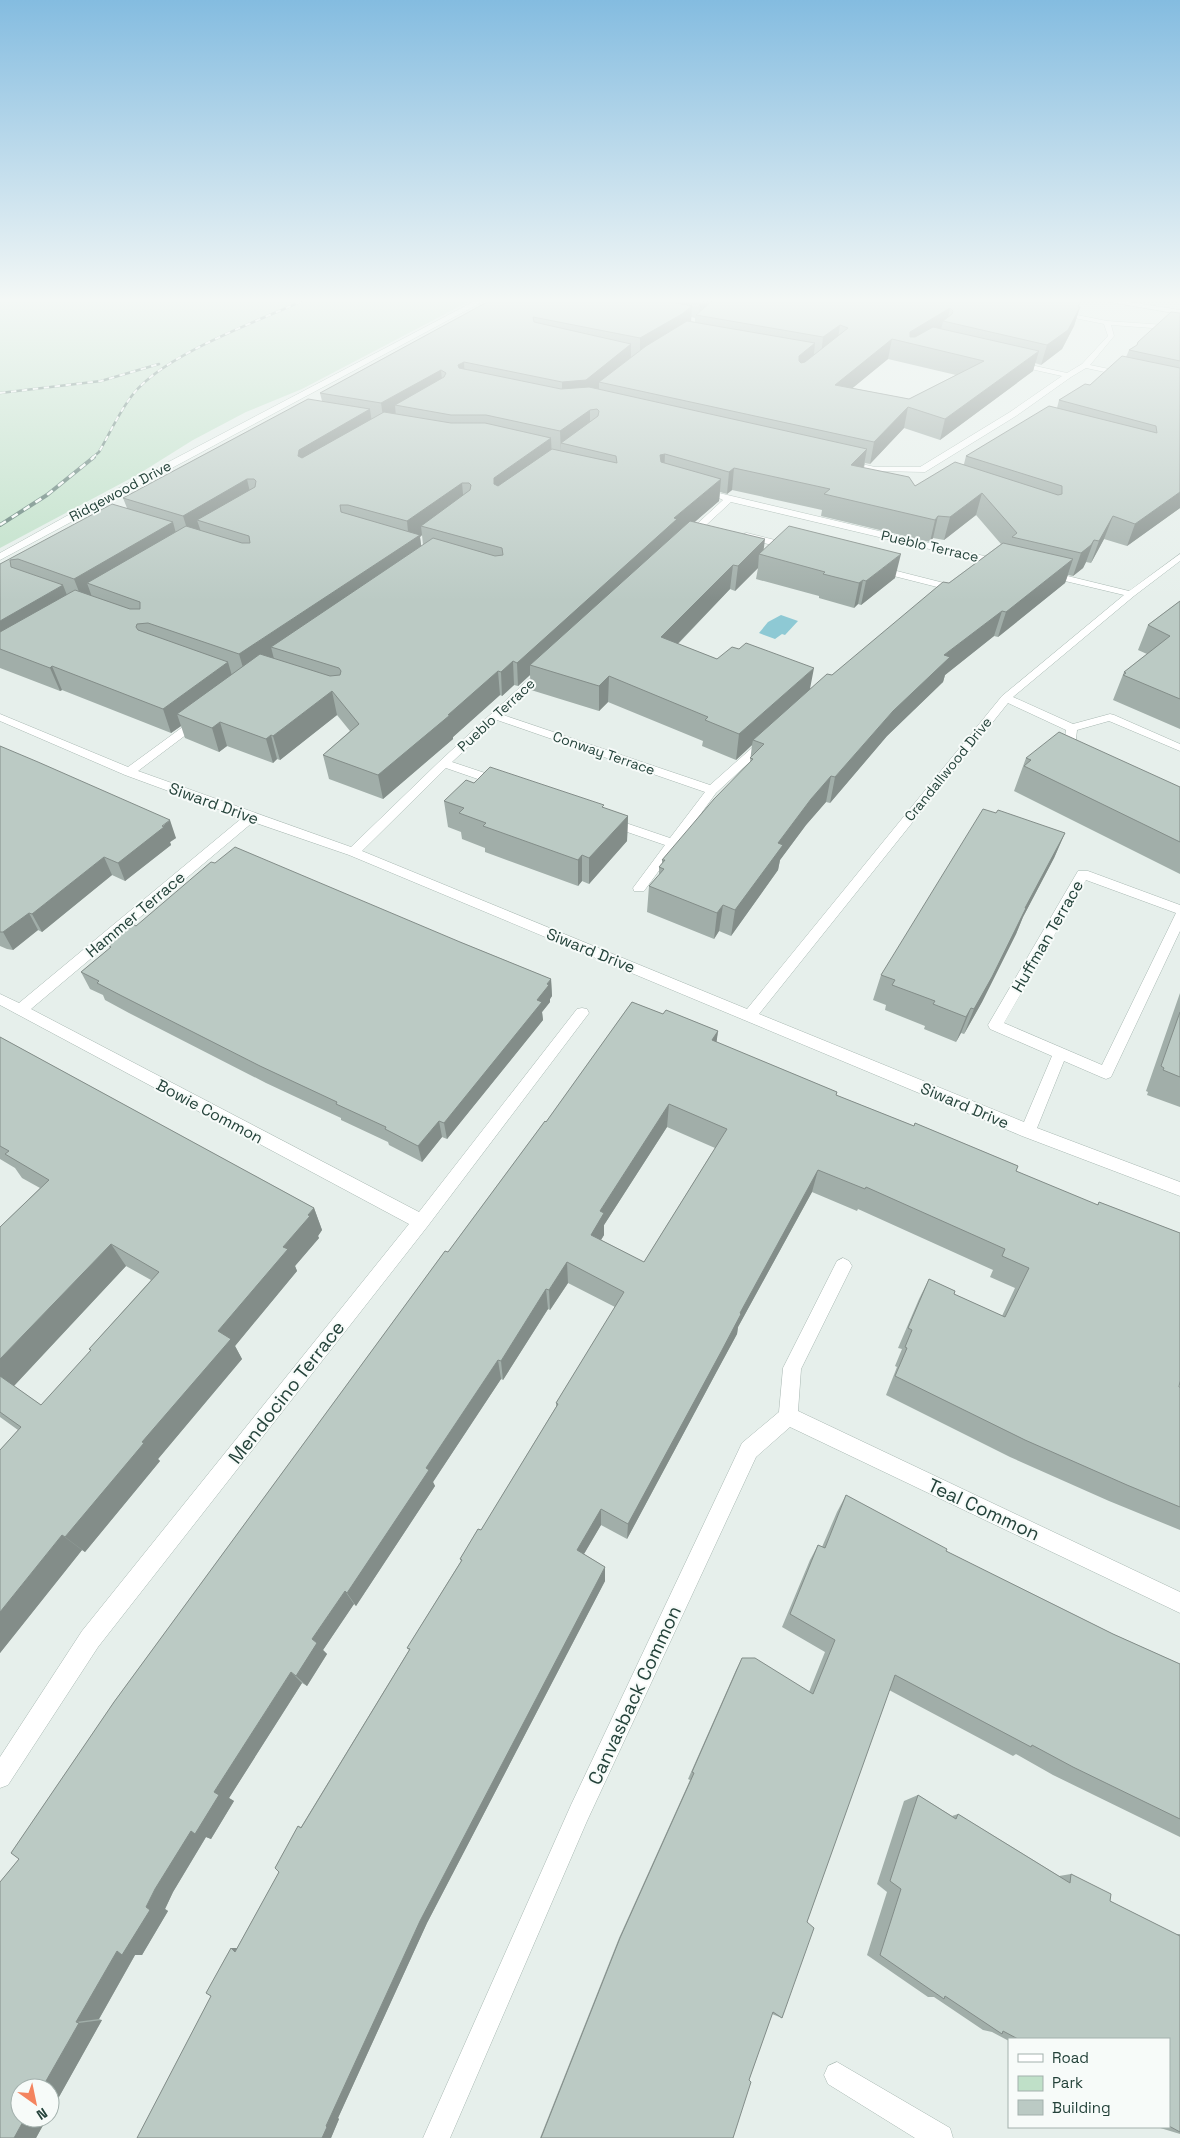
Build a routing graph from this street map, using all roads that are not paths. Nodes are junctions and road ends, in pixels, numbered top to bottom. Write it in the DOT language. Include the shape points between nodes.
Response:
graph roads {
  1 [pos="290,401"];
  2 [pos="1032,401"];
  3 [pos="274,409"];
  4 [pos="292,412"];
  5 [pos="1013,414"];
  6 [pos="1022,417"];
  7 [pos="837,460"];
  8 [pos="922,470"];
  9 [pos="931,473"];
  10 [pos="710,493"];
  11 [pos="729,498"];
  12 [pos="84,510"];
  13 [pos="102,515"];
  14 [pos="740,534"];
  15 [pos="680,544"];
  16 [pos="806,551"];
  17 [pos="0,557"];
  18 [pos="1180,557"];
  19 [pos="986,559"];
  20 [pos="864,566"];
  21 [pos="1015,566"];
  22 [pos="972,570"];
  23 [pos="1035,571"];
  24 [pos="949,588"];
  25 [pos="1131,594"];
  26 [pos="552,663"];
  27 [pos="1006,698"];
  28 [pos="208,713"];
  29 [pos="495,716"];
  30 [pos="0,717"];
  31 [pos="1072,728"];
  32 [pos="778,731"];
  33 [pos="1180,748"];
  34 [pos="1086,758"];
  35 [pos="444,763"];
  36 [pos="129,772"];
  37 [pos="508,786"];
  38 [pos="712,790"];
  39 [pos="251,818"];
  40 [pos="599,818"];
  41 [pos="672,843"];
  42 [pos="353,852"];
  43 [pos="639,888"];
  44 [pos="1180,910"];
  45 [pos="1180,918"];
  46 [pos="0,999"];
  47 [pos="20,1010"];
  48 [pos="582,1013"];
  49 [pos="750,1015"];
  50 [pos="1060,1054"];
  51 [pos="1028,1131"];
  52 [pos="1180,1189"];
  53 [pos="421,1222"];
  54 [pos="843,1266"];
  55 [pos="788,1416"];
  56 [pos="1180,1602"];
  57 [pos="0,1777"];
  58 [pos="836,2075"];
  59 [pos="436,2138"];
  60 [pos="940,2138"];
  1 -- 3 [label="street, Ridgewood Drive"];
  2 -- 5 [label="street"];
  3 -- 4 [label="street"];
  3 -- 12 [label="street, Ridgewood Drive"];
  5 -- 6 [label="street"];
  5 -- 8 [label="street"];
  7 -- 8 [label="street" via="875,469"];
  8 -- 9 [label="street"];
  10 -- 11 [label="street, Pueblo Terrace"];
  11 -- 15 [label="street" via="706,525"];
  11 -- 19 [label="street, Pueblo Terrace"];
  12 -- 13 [label="street"];
  12 -- 17 [label="street, Ridgewood Drive"];
  14 -- 16 [label="street"];
  18 -- 25 [label="street, Crandallwood Drive"];
  19 -- 21 [label="street, Pueblo Terrace"];
  19 -- 22 [label="street"];
  20 -- 24 [label="street"];
  23 -- 25 [label="street"];
  25 -- 27 [label="street, Crandallwood Drive"];
  26 -- 29 [label="street, Pueblo Terrace"];
  27 -- 31 [label="street"];
  27 -- 49 [label="street, Crandallwood Drive"];
  28 -- 36 [label="street"];
  29 -- 35 [label="street, Pueblo Terrace"];
  29 -- 38 [label="street, Conway Terrace"];
  30 -- 36 [label="street, Siward Drive"];
  31 -- 33 [label="street" via="1110,717"];
  31 -- 34 [label="street" via="1069,750"];
  32 -- 38 [label="street"];
  35 -- 37 [label="street"];
  35 -- 42 [label="street, Pueblo Terrace"];
  36 -- 39 [label="street, Siward Drive"];
  38 -- 41 [label="street"];
  39 -- 42 [label="street, Siward Drive"];
  39 -- 47 [label="street, Hammer Terrace"];
  40 -- 41 [label="street"];
  41 -- 43 [label="street"];
  42 -- 49 [label="street, Siward Drive"];
  44 -- 50 [label="street, Huffman Terrace" via="1083,874 995,1025"];
  45 -- 50 [label="street, Huffman Terrace" via="1106,1073"];
  46 -- 47 [label="street, Bowie Common"];
  47 -- 53 [label="street, Bowie Common"];
  48 -- 53 [label="street, Mendocino Terrace"];
  49 -- 51 [label="street, Siward Drive"];
  50 -- 51 [label="street"];
  51 -- 52 [label="street, Siward Drive"];
  53 -- 57 [label="street, Mendocino Terrace" via="90,1639"];
  54 -- 55 [label="street" via="792,1368"];
  55 -- 56 [label="street, Teal Common"];
  55 -- 59 [label="street, Canvasback Common" via="749,1450 579,1813"];
  58 -- 60 [label="street"];
}
